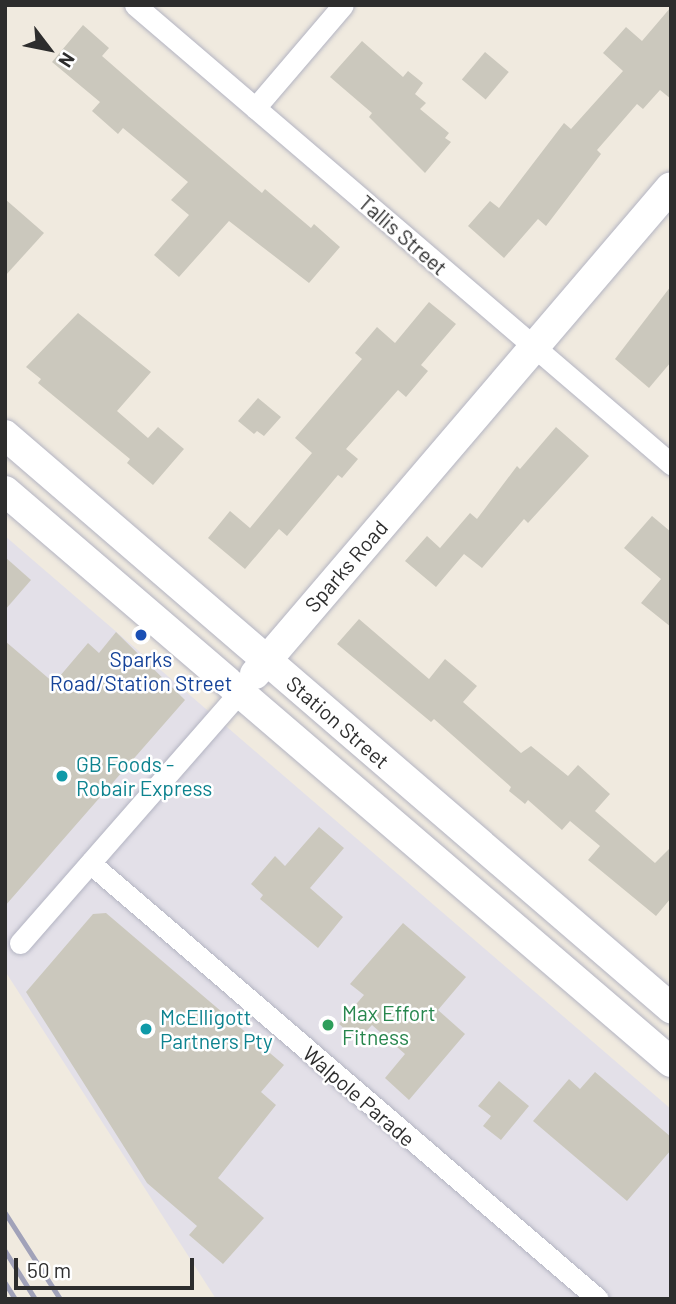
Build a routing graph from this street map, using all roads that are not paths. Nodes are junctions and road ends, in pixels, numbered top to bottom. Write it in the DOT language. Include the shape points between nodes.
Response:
graph roads {
  1 [pos="135,5"];
  2 [pos="343,5"];
  3 [pos="255,108"];
  4 [pos="671,187"];
  5 [pos="533,347"];
  6 [pos="5,435"];
  7 [pos="671,464"];
  8 [pos="5,491"];
  9 [pos="266,661"];
  10 [pos="240,692"];
  11 [pos="90,863"];
  12 [pos="20,943"];
  13 [pos="671,1007"];
  14 [pos="671,1062"];
  15 [pos="598,1299"];
  1 -- 3 [label="street, Tallis Street"];
  2 -- 3 [label="street"];
  3 -- 5 [label="street, Tallis Street"];
  4 -- 5 [label="main road, Sparks Road"];
  5 -- 7 [label="street, Tallis Street"];
  5 -- 9 [label="main road, Sparks Road"];
  6 -- 9 [label="main road, Station Street"];
  8 -- 10 [label="main road, Station Street"];
  9 -- 10 [label="main road, Sparks Road"];
  9 -- 13 [label="main road, Station Street"];
  10 -- 11 [label="street, Sparks Road"];
  10 -- 14 [label="main road, Station Street"];
  11 -- 12 [label="street, Sparks Road"];
  11 -- 15 [label="street, Walpole Parade"];
}
